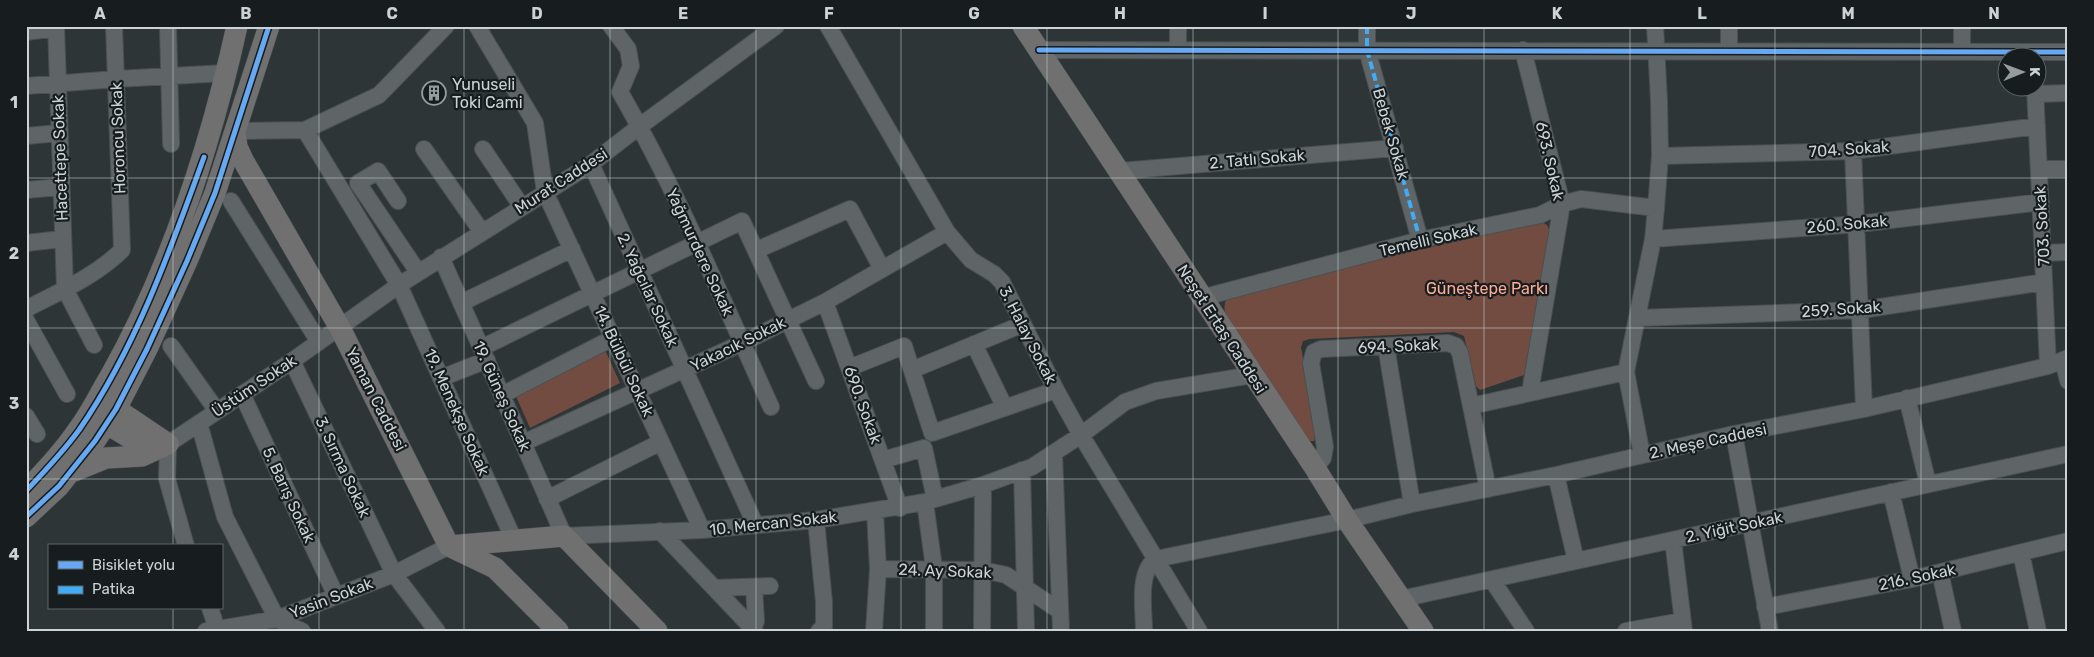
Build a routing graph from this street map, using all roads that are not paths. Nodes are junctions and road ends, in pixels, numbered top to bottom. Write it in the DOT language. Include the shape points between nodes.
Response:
graph roads {
  1 [pos="114,26"];
  2 [pos="168,26"];
  3 [pos="236,26"];
  4 [pos="269,26"];
  5 [pos="446,26"];
  6 [pos="477,26"];
  7 [pos="611,26"];
  8 [pos="776,26"];
  9 [pos="828,26"];
  10 [pos="1023,26"];
  11 [pos="1178,26"];
  12 [pos="1367,26"];
  13 [pos="1655,26"];
  14 [pos="1729,26"];
  15 [pos="1962,26"];
  16 [pos="56,27"];
  17 [pos="26,32"];
  18 [pos="1039,50"];
  19 [pos="1178,50"];
  20 [pos="1367,50"];
  21 [pos="1523,50"];
  22 [pos="1656,50"];
  23 [pos="1729,50"];
  24 [pos="1962,52"];
  25 [pos="2068,52"];
  26 [pos="1996,53"];
  27 [pos="2046,53"];
  28 [pos="226,73"];
  29 [pos="169,77"];
  30 [pos="116,79"];
  31 [pos="58,83"];
  32 [pos="26,86"];
  33 [pos="2046,92"];
  34 [pos="2068,93"];
  35 [pos="2035,98"];
  36 [pos="640,126"];
  37 [pos="2037,126"];
  38 [pos="305,130"];
  39 [pos="235,131"];
  40 [pos="59,133"];
  41 [pos="26,136"];
  42 [pos="171,144"];
  43 [pos="1395,148"];
  44 [pos="424,149"];
  45 [pos="483,149"];
  46 [pos="1853,151"];
  47 [pos="1660,156"];
  48 [pos="591,164"];
  49 [pos="2068,169"];
  50 [pos="2039,170"];
  51 [pos="1120,171"];
  52 [pos="358,183"];
  53 [pos="61,187"];
  54 [pos="26,190"];
  55 [pos="343,192"];
  56 [pos="545,192"];
  57 [pos="232,201"];
  58 [pos="398,201"];
  59 [pos="2041,202"];
  60 [pos="1562,204"];
  61 [pos="522,207"];
  62 [pos="1656,208"];
  63 [pos="1858,224"];
  64 [pos="482,232"];
  65 [pos="948,232"];
  66 [pos="62,239"];
  67 [pos="1653,239"];
  68 [pos="1420,240"];
  69 [pos="26,242"];
  70 [pos="696,244"];
  71 [pos="572,249"];
  72 [pos="757,250"];
  73 [pos="2068,252"];
  74 [pos="2043,253"];
  75 [pos="441,257"];
  76 [pos="882,269"];
  77 [pos="640,271"];
  78 [pos="418,272"];
  79 [pos="2044,282"];
  80 [pos="399,285"];
  81 [pos="65,289"];
  82 [pos="593,294"];
  83 [pos="1201,298"];
  84 [pos="461,302"];
  85 [pos="825,302"];
  86 [pos="26,309"];
  87 [pos="1861,310"];
  88 [pos="1637,318"];
  89 [pos="26,320"];
  90 [pos="789,320"];
  91 [pos="1023,324"];
  92 [pos="340,328"];
  93 [pos="613,338"];
  94 [pos="319,342"];
  95 [pos="742,343"];
  96 [pos="94,344"];
  97 [pos="974,344"];
  98 [pos="170,346"];
  99 [pos="1386,346"];
  100 [pos="484,354"];
  101 [pos="292,361"];
  102 [pos="2060,361"];
  103 [pos="849,368"];
  104 [pos="685,369"];
  105 [pos="912,370"];
  106 [pos="1626,372"];
  107 [pos="1252,375"];
  108 [pos="441,378"];
  109 [pos="816,381"];
  110 [pos="2068,381"];
  111 [pos="1056,390"];
  112 [pos="638,391"];
  113 [pos="1530,392"];
  114 [pos="66,394"];
  115 [pos="242,394"];
  116 [pos="502,395"];
  117 [pos="1907,398"];
  118 [pos="1471,406"];
  119 [pos="772,407"];
  120 [pos="1005,408"];
  121 [pos="1864,408"];
  122 [pos="218,411"];
  123 [pos="104,413"];
  124 [pos="26,416"];
  125 [pos="200,423"];
  126 [pos="37,434"];
  127 [pos="1734,434"];
  128 [pos="1080,435"];
  129 [pos="661,442"];
  130 [pos="523,443"];
  131 [pos="165,446"];
  132 [pos="1054,454"];
  133 [pos="2068,454"];
  134 [pos="1642,455"];
  135 [pos="883,460"];
  136 [pos="1315,468"];
  137 [pos="1022,470"];
  138 [pos="72,472"];
  139 [pos="1556,475"];
  140 [pos="1928,484"];
  141 [pos="983,485"];
  142 [pos="1488,489"];
  143 [pos="26,491"];
  144 [pos="1891,492"];
  145 [pos="547,499"];
  146 [pos="930,501"];
  147 [pos="1412,504"];
  148 [pos="900,508"];
  149 [pos="875,512"];
  150 [pos="26,517"];
  151 [pos="816,520"];
  152 [pos="1347,520"];
  153 [pos="1750,523"];
  154 [pos="755,524"];
  155 [pos="702,530"];
  156 [pos="660,531"];
  157 [pos="564,536"];
  158 [pos="514,540"];
  159 [pos="1673,540"];
  160 [pos="2068,541"];
  161 [pos="185,544"];
  162 [pos="449,546"];
  163 [pos="2021,553"];
  164 [pos="1156,559"];
  165 [pos="1576,561"];
  166 [pos="934,568"];
  167 [pos="878,569"];
  168 [pos="983,570"];
  169 [pos="1940,572"];
  170 [pos="394,574"];
  171 [pos="1912,579"];
  172 [pos="1492,580"];
  173 [pos="1025,587"];
  174 [pos="714,588"];
  175 [pos="336,596"];
  176 [pos="1401,600"];
  177 [pos="1765,607"];
  178 [pos="210,610"];
  179 [pos="1060,611"];
  180 [pos="277,619"];
  181 [pos="1683,626"];
  182 [pos="212,630"];
  183 [pos="754,630"];
  184 [pos="302,631"];
  185 [pos="437,631"];
  186 [pos="558,631"];
  187 [pos="657,631"];
  188 [pos="818,631"];
  189 [pos="874,631"];
  190 [pos="934,631"];
  191 [pos="982,631"];
  192 [pos="1026,631"];
  193 [pos="1061,631"];
  194 [pos="1144,631"];
  195 [pos="1199,631"];
  196 [pos="1422,631"];
  197 [pos="1526,631"];
  198 [pos="1626,631"];
  199 [pos="1770,631"];
  200 [pos="1953,631"];
  201 [pos="2038,631"];
  1 -- 30 [label="street, Horoncu Sokak"];
  2 -- 29 [label="street"];
  3 -- 28 [label="main road"];
  4 -- 39 [label="main road"];
  5 -- 38 [label="street" via="378,95"];
  6 -- 56 [label="street, 14. Bülbül Sokak" via="534,123"];
  7 -- 36 [label="street, Yağmurdere Sokak" via="628,49 631,66 620,92"];
  8 -- 36 [label="street, Murat Caddesi"];
  9 -- 65 [label="street, 3. Halay Sokak"];
  10 -- 18 [label="main road, Neşet Ertaş Caddesi"];
  11 -- 19 [label="street"];
  12 -- 20 [label="street, Bebek Sokak"];
  13 -- 22 [label="street"];
  14 -- 23 [label="street"];
  15 -- 24 [label="street"];
  16 -- 17 [label="street"];
  16 -- 31 [label="street, Hacettepe Sokak"];
  18 -- 19 [label="street"];
  18 -- 51 [label="main road, Neşet Ertaş Caddesi"];
  19 -- 20 [label="street"];
  20 -- 21 [label="street"];
  20 -- 43 [label="street, Bebek Sokak"];
  21 -- 22 [label="street"];
  21 -- 60 [label="street, 693. Sokak"];
  22 -- 23 [label="street"];
  22 -- 47 [label="street"];
  23 -- 24 [label="street"];
  24 -- 26 [label="street"];
  25 -- 27 [label="street"];
  28 -- 29 [label="street"];
  28 -- 123 [label="main road" via="204,157 162,272 129,343"];
  29 -- 30 [label="street"];
  29 -- 42 [label="street"];
  30 -- 31 [label="street"];
  30 -- 81 [label="street, Horoncu Sokak" via="122,250 109,263"];
  31 -- 32 [label="street"];
  31 -- 40 [label="street, Hacettepe Sokak"];
  33 -- 34 [label="street"];
  35 -- 37 [label="street, 703. Sokak"];
  36 -- 48 [label="street, Murat Caddesi"];
  36 -- 70 [label="street, Yağmurdere Sokak"];
  37 -- 46 [label="street, 704. Sokak"];
  37 -- 50 [label="street, 703. Sokak"];
  38 -- 39 [label="street"];
  38 -- 55 [label="street, 19. Menekşe Sokak"];
  39 -- 92 [label="main road, Yaman Caddesi" via="243,160"];
  39 -- 123 [label="main road" via="215,193 147,350"];
  40 -- 41 [label="street"];
  40 -- 53 [label="street, Hacettepe Sokak"];
  43 -- 51 [label="street, 2. Tatlı Sokak"];
  43 -- 68 [label="street, Bebek Sokak"];
  44 -- 64 [label="street"];
  45 -- 61 [label="street"];
  46 -- 47 [label="street, 704. Sokak"];
  46 -- 63 [label="street"];
  47 -- 62 [label="street"];
  48 -- 56 [label="street, Murat Caddesi"];
  48 -- 77 [label="street, 2. Yağcılar Sokak"];
  49 -- 50 [label="street"];
  50 -- 59 [label="street, 703. Sokak"];
  51 -- 83 [label="main road, Neşet Ertaş Caddesi"];
  52 -- 55 [label="street"];
  52 -- 58 [label="street" via="378,170"];
  52 -- 78 [label="street"];
  53 -- 54 [label="street"];
  53 -- 66 [label="street, Hacettepe Sokak"];
  55 -- 80 [label="street, 19. Menekşe Sokak"];
  56 -- 61 [label="street, Murat Caddesi"];
  56 -- 71 [label="street, 14. Bülbül Sokak"];
  57 -- 94 [label="street"];
  59 -- 63 [label="street, 260. Sokak"];
  59 -- 74 [label="street, 703. Sokak"];
  60 -- 62 [label="street, Temelli Sokak" via="1581,199"];
  60 -- 68 [label="street, Temelli Sokak" via="1540,215"];
  60 -- 113 [label="street, 693. Sokak"];
  61 -- 64 [label="street, Murat Caddesi"];
  62 -- 67 [label="street"];
  63 -- 67 [label="street, 260. Sokak"];
  63 -- 87 [label="street"];
  64 -- 75 [label="street, Murat Caddesi"];
  65 -- 76 [label="street, Yakacık Sokak"];
  65 -- 91 [label="street, 3. Halay Sokak" via="971,260 1002,282"];
  66 -- 69 [label="street"];
  66 -- 81 [label="street, Hacettepe Sokak"];
  67 -- 88 [label="street"];
  68 -- 83 [label="street, Temelli Sokak"];
  70 -- 72 [label="street" via="742,221"];
  70 -- 77 [label="street"];
  70 -- 95 [label="street, Yağmurdere Sokak"];
  71 -- 82 [label="street, 14. Bülbül Sokak"];
  71 -- 84 [label="street"];
  72 -- 76 [label="street" via="850,209"];
  72 -- 90 [label="street"];
  73 -- 74 [label="street"];
  74 -- 79 [label="street, 703. Sokak"];
  75 -- 78 [label="street, Murat Caddesi"];
  75 -- 84 [label="street, 19. Güneş Sokak"];
  76 -- 85 [label="street, Yakacık Sokak"];
  77 -- 82 [label="street"];
  77 -- 104 [label="street, 2. Yağcılar Sokak"];
  78 -- 80 [label="street, Murat Caddesi"];
  79 -- 87 [label="street, 259. Sokak"];
  79 -- 102 [label="street, 703. Sokak"];
  80 -- 92 [label="street, Murat Caddesi"];
  80 -- 108 [label="street, 19. Menekşe Sokak"];
  81 -- 86 [label="street"];
  81 -- 96 [label="street"];
  82 -- 93 [label="street, 14. Bülbül Sokak"];
  82 -- 100 [label="street"];
  83 -- 107 [label="main road, Neşet Ertaş Caddesi"];
  84 -- 100 [label="street, 19. Güneş Sokak"];
  85 -- 90 [label="street, Yakacık Sokak"];
  85 -- 103 [label="street, 690. Sokak"];
  87 -- 88 [label="street, 259. Sokak"];
  87 -- 121 [label="street"];
  88 -- 106 [label="street"];
  89 -- 114 [label="street"];
  90 -- 95 [label="street, Yakacık Sokak"];
  90 -- 109 [label="street"];
  91 -- 97 [label="street"];
  91 -- 111 [label="street, 3. Halay Sokak"];
  92 -- 94 [label="street, Üstüm Sokak"];
  92 -- 162 [label="main road, Yaman Caddesi"];
  93 -- 112 [label="street, 14. Bülbül Sokak"];
  93 -- 116 [label="street"];
  94 -- 101 [label="street, Üstüm Sokak"];
  95 -- 104 [label="street, Yakacık Sokak"];
  95 -- 119 [label="street, Yağmurdere Sokak"];
  97 -- 105 [label="street"];
  97 -- 120 [label="street"];
  98 -- 122 [label="street"];
  99 -- 118 [label="street, 694. Sokak" via="1448,343 1456,346"];
  99 -- 136 [label="street, 694. Sokak" via="1321,349 1312,355 1325,448 1323,458"];
  99 -- 147 [label="street"];
  100 -- 108 [label="street"];
  100 -- 116 [label="street, 19. Güneş Sokak"];
  101 -- 115 [label="street, Üstüm Sokak"];
  101 -- 170 [label="street, 3. Sırma Sokak"];
  102 -- 110 [label="street, 703. Sokak"];
  102 -- 117 [label="street, 2. Meşe Caddesi"];
  103 -- 105 [label="street" via="904,346"];
  103 -- 135 [label="street, 690. Sokak"];
  104 -- 112 [label="street, Yakacık Sokak"];
  104 -- 154 [label="street, 2. Yağcılar Sokak"];
  105 -- 120 [label="street" via="932,433"];
  106 -- 113 [label="street"];
  106 -- 134 [label="street"];
  107 -- 128 [label="street, 10. Mercan Sokak" via="1156,391 1125,402"];
  107 -- 136 [label="main road, Neşet Ertaş Caddesi"];
  108 -- 158 [label="street, 19. Menekşe Sokak"];
  111 -- 120 [label="street"];
  111 -- 128 [label="street, 3. Halay Sokak"];
  112 -- 129 [label="street, 14. Bülbül Sokak"];
  112 -- 130 [label="street, Yakacık Sokak"];
  113 -- 118 [label="street"];
  115 -- 122 [label="street, Üstüm Sokak"];
  115 -- 175 [label="street, 5. Barış Sokak"];
  116 -- 130 [label="street, 19. Güneş Sokak"];
  117 -- 121 [label="street, 2. Meşe Caddesi"];
  117 -- 140 [label="street"];
  118 -- 142 [label="street, 694. Sokak"];
  121 -- 127 [label="street, 2. Meşe Caddesi"];
  122 -- 125 [label="street, Üstüm Sokak"];
  123 -- 131 [label="main road" via="147,448"];
  123 -- 138 [label="main road"];
  123 -- 143 [label="main road"];
  124 -- 126 [label="street"];
  125 -- 131 [label="street, Üstüm Sokak"];
  125 -- 180 [label="street" via="225,517"];
  127 -- 134 [label="street, 2. Meşe Caddesi"];
  127 -- 153 [label="street"];
  128 -- 132 [label="street, 10. Mercan Sokak"];
  128 -- 164 [label="street, 3. Halay Sokak"];
  129 -- 145 [label="street"];
  129 -- 155 [label="street, 14. Bülbül Sokak"];
  130 -- 145 [label="street, 19. Güneş Sokak"];
  131 -- 138 [label="main road" via="142,456 106,458"];
  131 -- 161 [label="street" via="167,479"];
  132 -- 137 [label="street, 10. Mercan Sokak"];
  132 -- 179 [label="street"];
  133 -- 140 [label="street, 2. Yiğit Sokak"];
  134 -- 139 [label="street, 2. Meşe Caddesi"];
  135 -- 146 [label="street" via="924,448"];
  135 -- 148 [label="street, 690. Sokak"];
  136 -- 152 [label="main road, Neşet Ertaş Caddesi"];
  137 -- 141 [label="street, 10. Mercan Sokak"];
  137 -- 173 [label="street"];
  138 -- 150 [label="main road"];
  139 -- 142 [label="street, 2. Meşe Caddesi"];
  139 -- 165 [label="street"];
  140 -- 144 [label="street, 2. Yiğit Sokak"];
  141 -- 146 [label="street, 10. Mercan Sokak"];
  141 -- 168 [label="street"];
  142 -- 147 [label="street, 2. Meşe Caddesi"];
  144 -- 153 [label="street, 2. Yiğit Sokak"];
  144 -- 171 [label="street"];
  145 -- 157 [label="street, 19. Güneş Sokak"];
  146 -- 148 [label="street, 10. Mercan Sokak"];
  146 -- 166 [label="street"];
  147 -- 152 [label="street, 2. Meşe Caddesi"];
  148 -- 149 [label="street, 10. Mercan Sokak"];
  149 -- 151 [label="street, 10. Mercan Sokak"];
  149 -- 167 [label="street"];
  151 -- 154 [label="street, 10. Mercan Sokak"];
  151 -- 188 [label="street" via="824,602 824,627"];
  152 -- 164 [label="street, 2. Meşe Caddesi"];
  152 -- 176 [label="main road, Neşet Ertaş Caddesi"];
  153 -- 159 [label="street, 2. Yiğit Sokak"];
  153 -- 177 [label="street"];
  154 -- 155 [label="street, 10. Mercan Sokak"];
  155 -- 156 [label="street, 10. Mercan Sokak"];
  156 -- 157 [label="street, 10. Mercan Sokak"];
  156 -- 174 [label="street"];
  157 -- 158 [label="main road, 10. Mercan Sokak"];
  157 -- 187 [label="main road"];
  158 -- 162 [label="main road, 10. Mercan Sokak"];
  159 -- 165 [label="street, 2. Yiğit Sokak"];
  159 -- 181 [label="street"];
  160 -- 163 [label="street, 216. Sokak"];
  162 -- 170 [label="street, Yasin Sokak"];
  162 -- 186 [label="main road" via="495,568"];
  163 -- 169 [label="street, 216. Sokak"];
  163 -- 201 [label="street"];
  164 -- 194 [label="street" via="1147,567 1144,579"];
  164 -- 195 [label="street, 3. Halay Sokak"];
  165 -- 172 [label="street, 2. Yiğit Sokak"];
  166 -- 167 [label="street, 24. Ay Sokak"];
  166 -- 168 [label="street, 24. Ay Sokak"];
  166 -- 190 [label="street"];
  167 -- 189 [label="street"];
  168 -- 173 [label="street, 24. Ay Sokak" via="1006,574"];
  168 -- 191 [label="street"];
  169 -- 171 [label="street, 216. Sokak"];
  169 -- 200 [label="street"];
  170 -- 175 [label="street, Yasin Sokak"];
  170 -- 185 [label="street, 3. Sırma Sokak"];
  171 -- 177 [label="street, 216. Sokak"];
  172 -- 176 [label="street, 2. Yiğit Sokak"];
  172 -- 197 [label="street"];
  173 -- 179 [label="street, 24. Ay Sokak"];
  173 -- 192 [label="street"];
  174 -- 183 [label="street"];
  174 -- 183 [label="street" via="762,586"];
  175 -- 180 [label="street, Yasin Sokak"];
  176 -- 196 [label="main road, Neşet Ertaş Caddesi"];
  177 -- 199 [label="street"];
  178 -- 182 [label="street"];
  179 -- 193 [label="street"];
  180 -- 182 [label="street, Yasin Sokak"];
  180 -- 184 [label="street"];
  181 -- 198 [label="street"];
}
